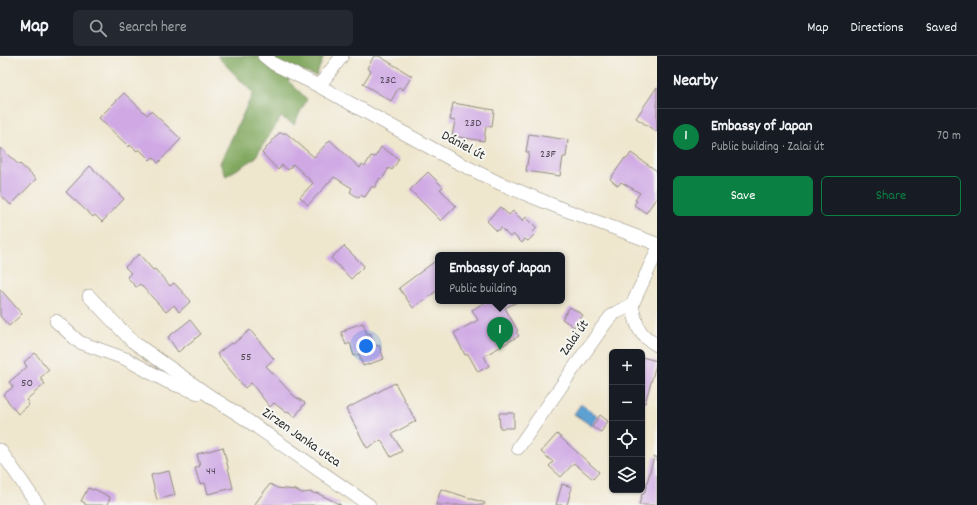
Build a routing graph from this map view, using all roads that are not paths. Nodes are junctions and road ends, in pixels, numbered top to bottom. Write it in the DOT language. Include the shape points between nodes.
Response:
graph roads {
  1 [pos="264,56"];
  2 [pos="342,56"];
  3 [pos="319,86"];
  4 [pos="655,242"];
  5 [pos="89,296"];
  6 [pos="632,305"];
  7 [pos="56,321"];
  8 [pos="657,345"];
  9 [pos="214,399"];
  10 [pos="518,448"];
  11 [pos="0,450"];
  12 [pos="38,505"];
  13 [pos="369,505"];
  1 -- 3 [label="street, Dániel út" via="274,64"];
  2 -- 3 [label="street"];
  3 -- 4 [label="street, Dániel út" via="499,183"];
  4 -- 6 [label="street"];
  5 -- 9 [label="street, Zirzen Janka utca" via="132,341"];
  6 -- 8 [label="street" via="637,326 648,340"];
  6 -- 10 [label="street, Zalai út" via="612,314"];
  7 -- 9 [label="street, Zirzen Janka utca" via="79,342 126,359 168,382"];
  9 -- 13 [label="street, Zirzen Janka utca"];
  11 -- 12 [label="street"];
}
